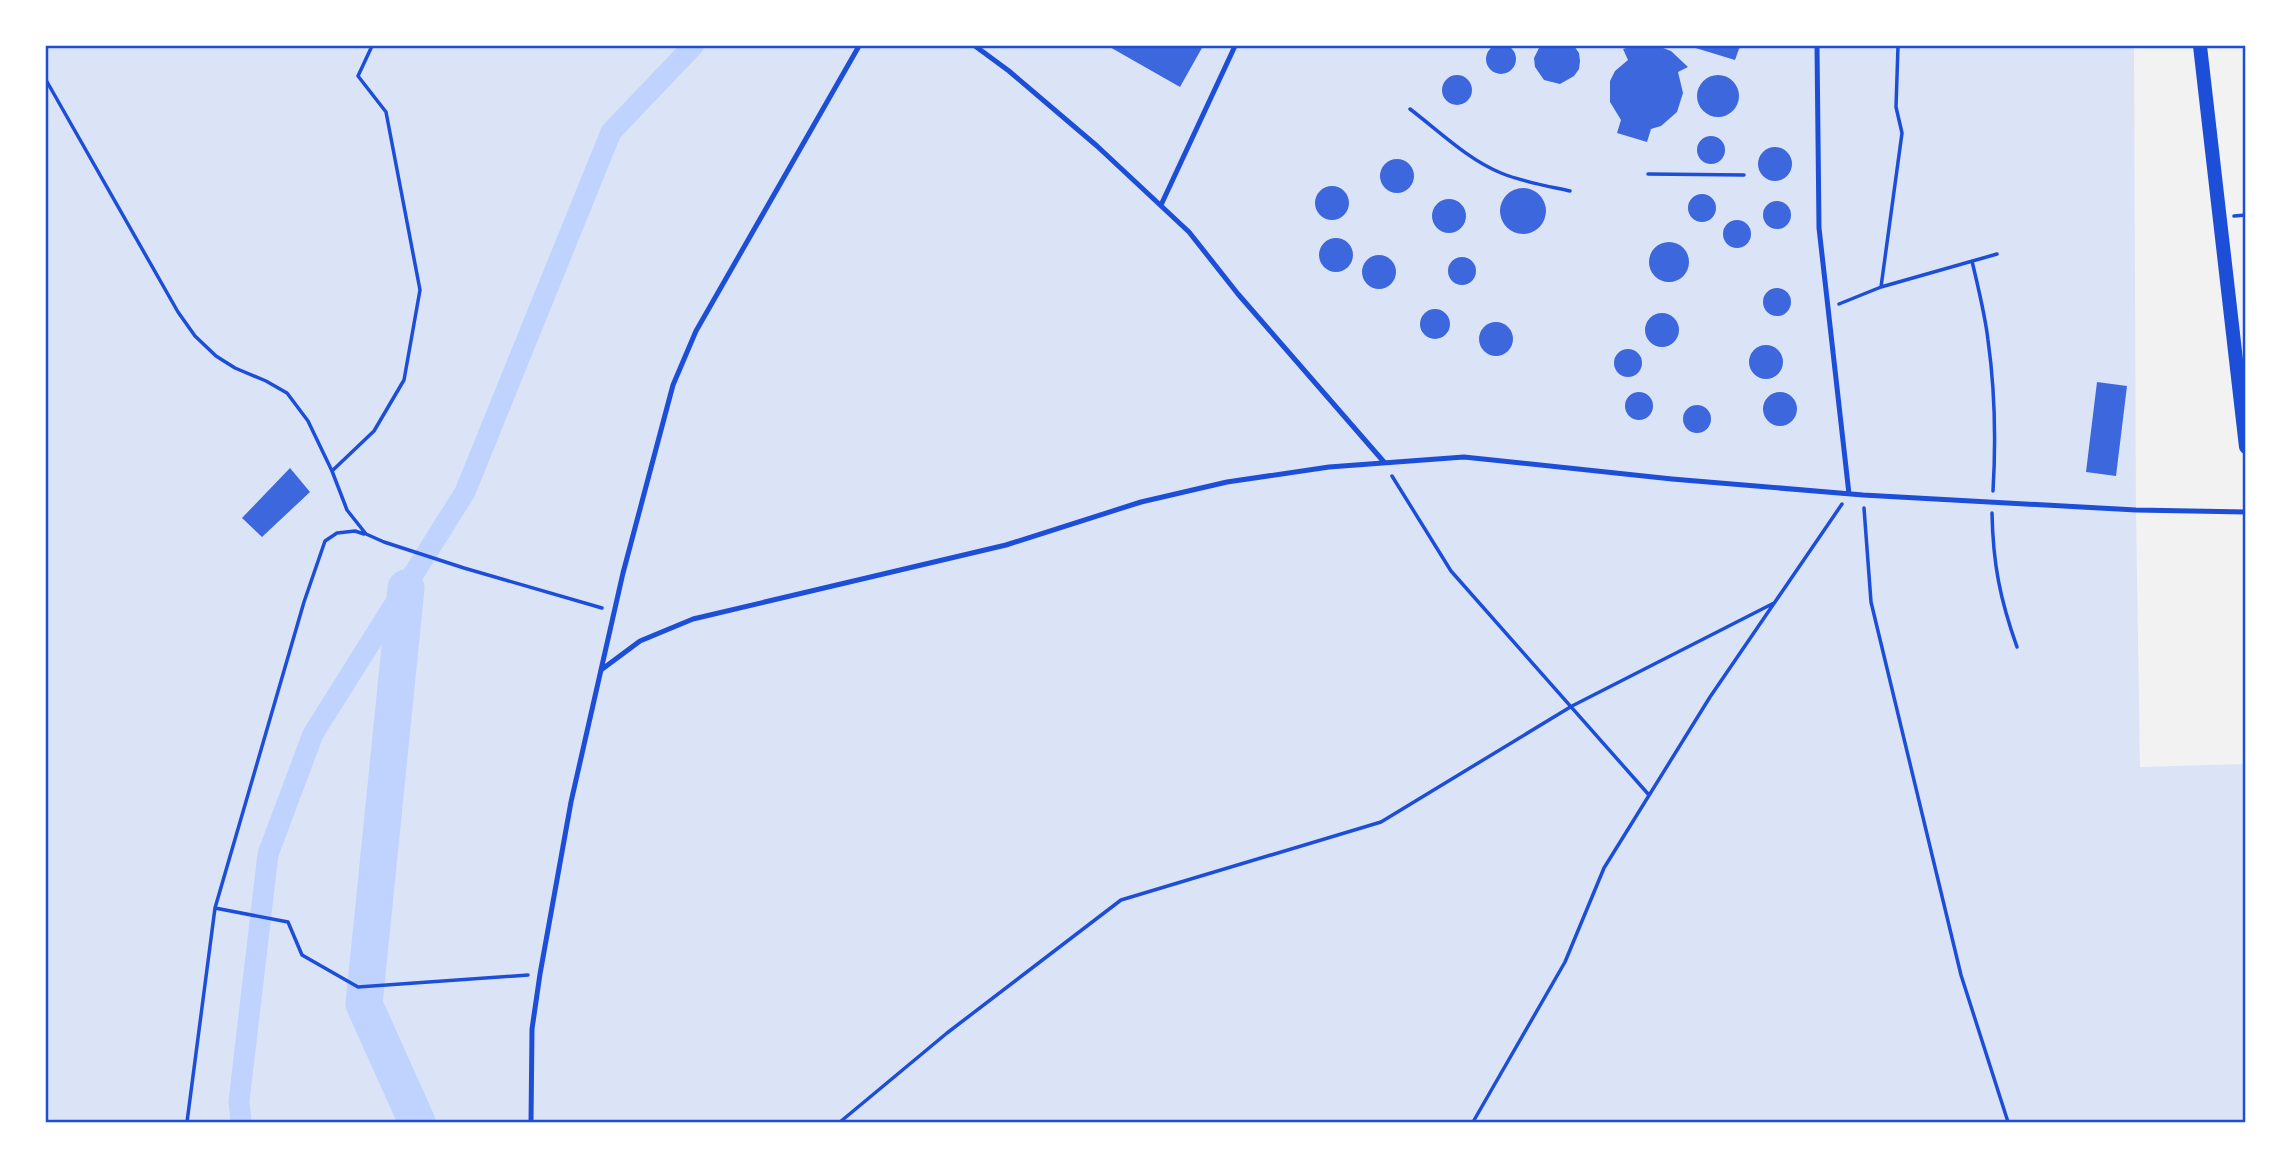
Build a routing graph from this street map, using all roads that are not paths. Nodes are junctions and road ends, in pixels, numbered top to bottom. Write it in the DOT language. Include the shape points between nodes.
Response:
graph roads {
  1 [pos="859,46"];
  2 [pos="975,46"];
  3 [pos="1236,46"];
  4 [pos="1817,46"];
  5 [pos="2200,46"];
  6 [pos="1161,205"];
  7 [pos="2245,447"];
  8 [pos="1384,462"];
  9 [pos="1849,494"];
  10 [pos="2245,512"];
  11 [pos="601,670"];
  12 [pos="531,1122"];
  1 -- 11 [label="lane" via="686,353 673,385"];
  2 -- 6 [label="lane"];
  3 -- 6 [label="lane"];
  4 -- 9 [label="lane" via="1819,228"];
  5 -- 7 [label="main road"];
  6 -- 8 [label="lane"];
  8 -- 9 [label="lane" via="1464,457"];
  8 -- 11 [label="lane" via="1227,482 1140,502 1006,545 693,619 640,641"];
  9 -- 10 [label="lane"];
  11 -- 12 [label="lane" via="540,974 532,1029"];
}
